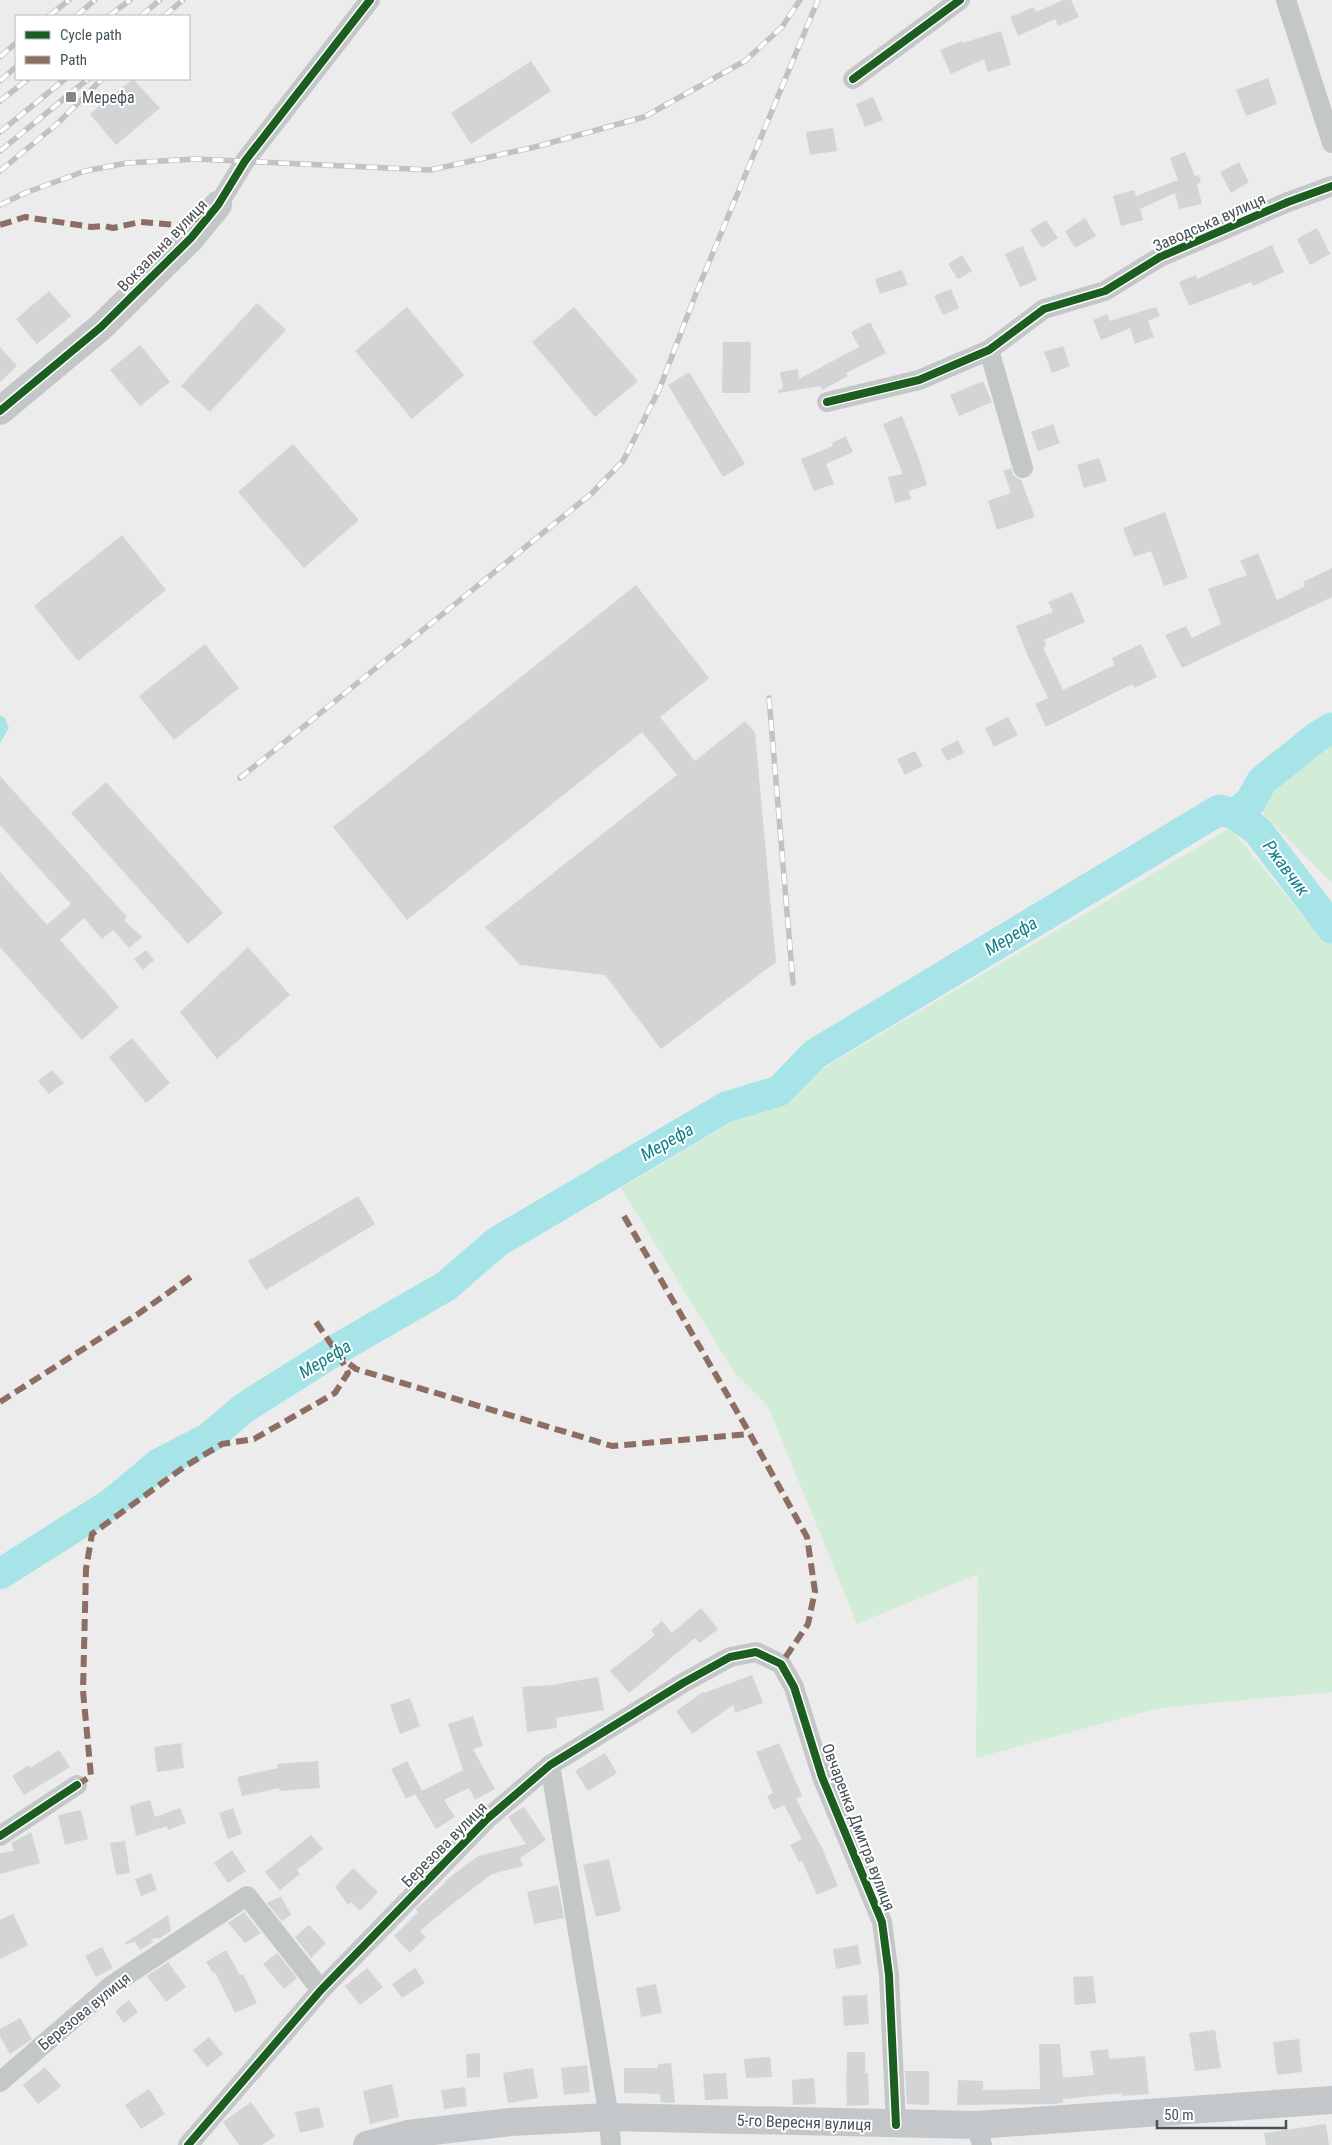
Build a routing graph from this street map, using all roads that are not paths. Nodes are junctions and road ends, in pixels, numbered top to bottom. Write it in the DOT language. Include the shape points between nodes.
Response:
graph roads {
  1 [pos="370,0"];
  2 [pos="960,0"];
  3 [pos="1286,0"];
  4 [pos="853,79"];
  5 [pos="1332,143"];
  6 [pos="1332,186"];
  7 [pos="218,205"];
  8 [pos="989,350"];
  9 [pos="827,402"];
  10 [pos="0,412"];
  11 [pos="1023,468"];
  12 [pos="781,1664"];
  13 [pos="550,1765"];
  14 [pos="78,1785"];
  15 [pos="0,1836"];
  16 [pos="321,1990"];
  17 [pos="0,2082"];
  18 [pos="1332,2100"];
  19 [pos="609,2117"];
  20 [pos="896,2124"];
  21 [pos="979,2135"];
  22 [pos="188,2145"];
  23 [pos="367,2145"];
  24 [pos="612,2145"];
  1 -- 7 [label="street, Вокзальна вулиця" via="245,161"];
  2 -- 4 [label="street"];
  3 -- 5 [label="street"];
  6 -- 8 [label="street, Заводська вулиця" via="1160,256 1105,291 1044,309"];
  7 -- 10 [label="street, Вокзальна вулиця" via="191,238 101,327"];
  8 -- 9 [label="street, Заводська вулиця" via="919,380"];
  8 -- 11 [label="street"];
  12 -- 13 [label="street, Березова вулиця" via="756,1652 730,1657 682,1682"];
  12 -- 20 [label="street, Овчаренка Дмитра вулиця" via="794,1687 822,1777 882,1922 889,1975"];
  13 -- 16 [label="street, Березова вулиця" via="486,1819"];
  13 -- 19 [label="street"];
  14 -- 15 [label="street"];
  16 -- 17 [label="street, Березова вулиця" via="247,1896 112,1985"];
  16 -- 22 [label="street, Березова вулиця"];
  18 -- 21 [label="street, 5-го Вересня вулиця"];
  19 -- 20 [label="street, 5-го Вересня вулиця"];
  19 -- 23 [label="street, 5-го Вересня вулиця" via="511,2122 408,2134"];
  19 -- 24 [label="street"];
  20 -- 21 [label="street, 5-го Вересня вулиця"];
}
